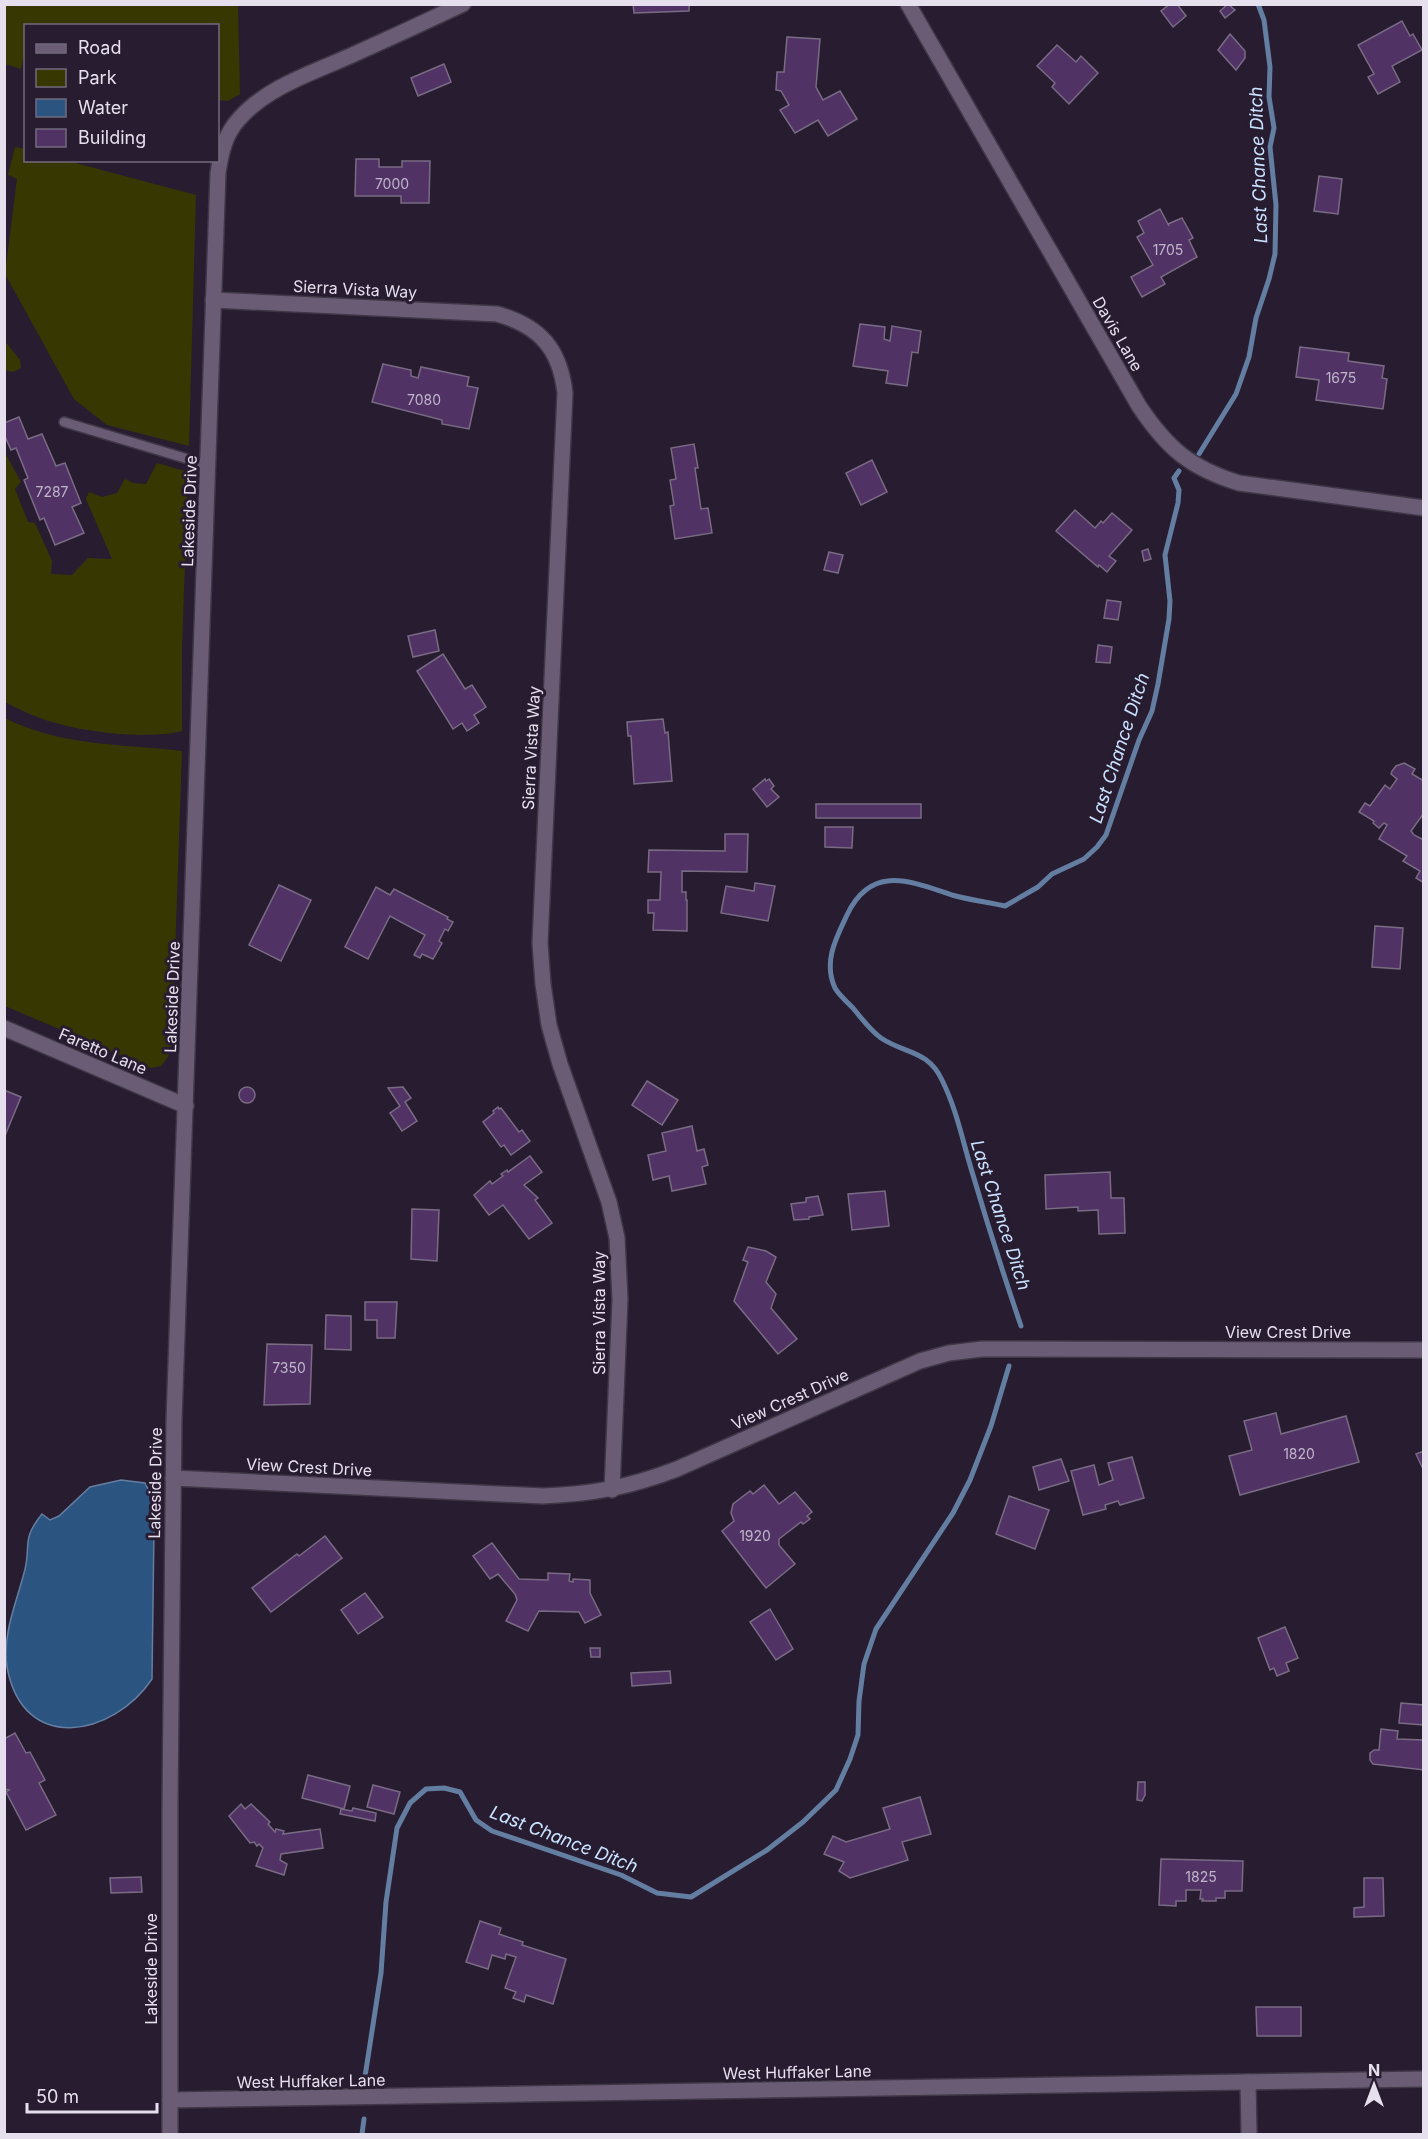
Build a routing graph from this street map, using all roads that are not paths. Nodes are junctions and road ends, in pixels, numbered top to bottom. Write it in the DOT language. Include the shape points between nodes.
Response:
graph roads {
  1 [pos="462,4"];
  2 [pos="908,4"];
  3 [pos="213,300"];
  4 [pos="64,422"];
  5 [pos="208,465"];
  6 [pos="1424,508"];
  7 [pos="4,1028"];
  8 [pos="186,1106"];
  9 [pos="1424,1350"];
  10 [pos="173,1478"];
  11 [pos="612,1490"];
  12 [pos="1424,2079"];
  13 [pos="1248,2082"];
  14 [pos="170,2100"];
  15 [pos="170,2134"];
  16 [pos="1249,2134"];
  1 -- 3 [label="street, Lakeside Drive" via="295,80 239,118 224,141 218,173"];
  2 -- 6 [label="street, Davis Lane" via="1138,406 1170,447 1197,467 1239,483"];
  3 -- 5 [label="street, Lakeside Drive"];
  3 -- 11 [label="street, Sierra Vista Way" via="497,314 532,329 557,357 565,393 540,943 549,1025 609,1202 617,1238 620,1299"];
  4 -- 5 [label="lane"];
  5 -- 8 [label="street, Lakeside Drive"];
  7 -- 8 [label="street, Faretto Lane"];
  8 -- 10 [label="street, Lakeside Drive"];
  9 -- 11 [label="street, View Crest Drive" via="982,1349 950,1353 920,1361 677,1469"];
  10 -- 11 [label="street, View Crest Drive" via="543,1496"];
  10 -- 14 [label="street, Lakeside Drive"];
  12 -- 13 [label="street, West Huffaker Lane"];
  13 -- 14 [label="street, West Huffaker Lane"];
  13 -- 16 [label="street"];
  14 -- 15 [label="street, Lakeside Drive"];
}
